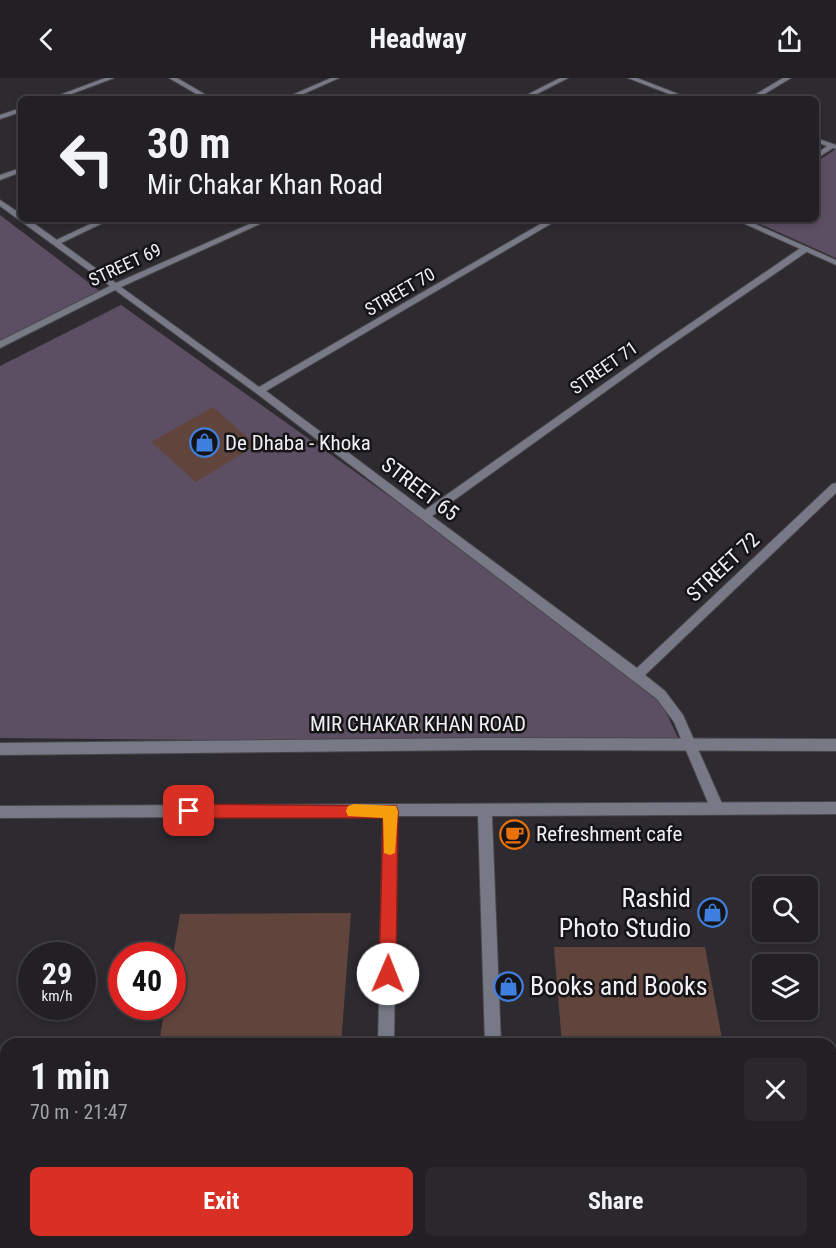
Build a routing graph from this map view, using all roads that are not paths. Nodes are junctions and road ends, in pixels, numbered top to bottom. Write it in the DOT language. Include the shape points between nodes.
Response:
graph roads {
  1 [pos="111,78"];
  2 [pos="172,78"];
  3 [pos="336,78"];
  4 [pos="565,78"];
  5 [pos="631,78"];
  6 [pos="788,78"];
  7 [pos="60,96"];
  8 [pos="205,96"];
  9 [pos="293,96"];
  10 [pos="528,96"];
  11 [pos="680,96"];
  12 [pos="756,96"];
  13 [pos="18,111"];
  14 [pos="0,117"];
  15 [pos="819,141"];
  16 [pos="834,146"];
  17 [pos="819,155"];
  18 [pos="18,171"];
  19 [pos="0,178"];
  20 [pos="0,202"];
  21 [pos="18,215"];
  22 [pos="27,222"];
  23 [pos="100,222"];
  24 [pos="260,222"];
  25 [pos="550,222"];
  26 [pos="745,222"];
  27 [pos="54,243"];
  28 [pos="805,249"];
  29 [pos="836,263"];
  30 [pos="114,287"];
  31 [pos="0,345"];
  32 [pos="259,391"];
  33 [pos="836,488"];
  34 [pos="424,516"];
  35 [pos="637,675"];
  36 [pos="691,744"];
  37 [pos="836,745"];
  38 [pos="0,749"];
  39 [pos="717,808"];
  40 [pos="836,808"];
  41 [pos="390,811"];
  42 [pos="485,811"];
  43 [pos="0,812"];
  44 [pos="386,1038"];
  45 [pos="493,1038"];
  1 -- 7 [label="street"];
  2 -- 8 [label="street"];
  3 -- 9 [label="street"];
  4 -- 10 [label="street"];
  5 -- 11 [label="street"];
  6 -- 12 [label="street"];
  13 -- 14 [label="street"];
  15 -- 16 [label="street"];
  16 -- 17 [label="street"];
  18 -- 19 [label="street"];
  20 -- 21 [label="street, STREET 65"];
  22 -- 27 [label="street, STREET 65"];
  23 -- 27 [label="street"];
  24 -- 30 [label="street, STREET 69"];
  25 -- 32 [label="street, STREET 70"];
  26 -- 28 [label="street"];
  27 -- 30 [label="street, STREET 65"];
  28 -- 29 [label="street"];
  28 -- 34 [label="street, STREET 71"];
  30 -- 31 [label="street, STREET 69"];
  30 -- 32 [label="street, STREET 65"];
  32 -- 34 [label="street, STREET 65"];
  33 -- 35 [label="street, STREET 72"];
  34 -- 35 [label="street, STREET 65"];
  35 -- 36 [label="street, STREET 65" via="670,706"];
  36 -- 37 [label="street, MIR CHAKAR KHAN ROAD"];
  36 -- 38 [label="street, MIR CHAKAR KHAN ROAD"];
  36 -- 39 [label="street, STREET 65"];
  39 -- 40 [label="street"];
  39 -- 42 [label="street"];
  41 -- 42 [label="street"];
  41 -- 43 [label="street"];
  41 -- 44 [label="street"];
  42 -- 45 [label="street"];
}
